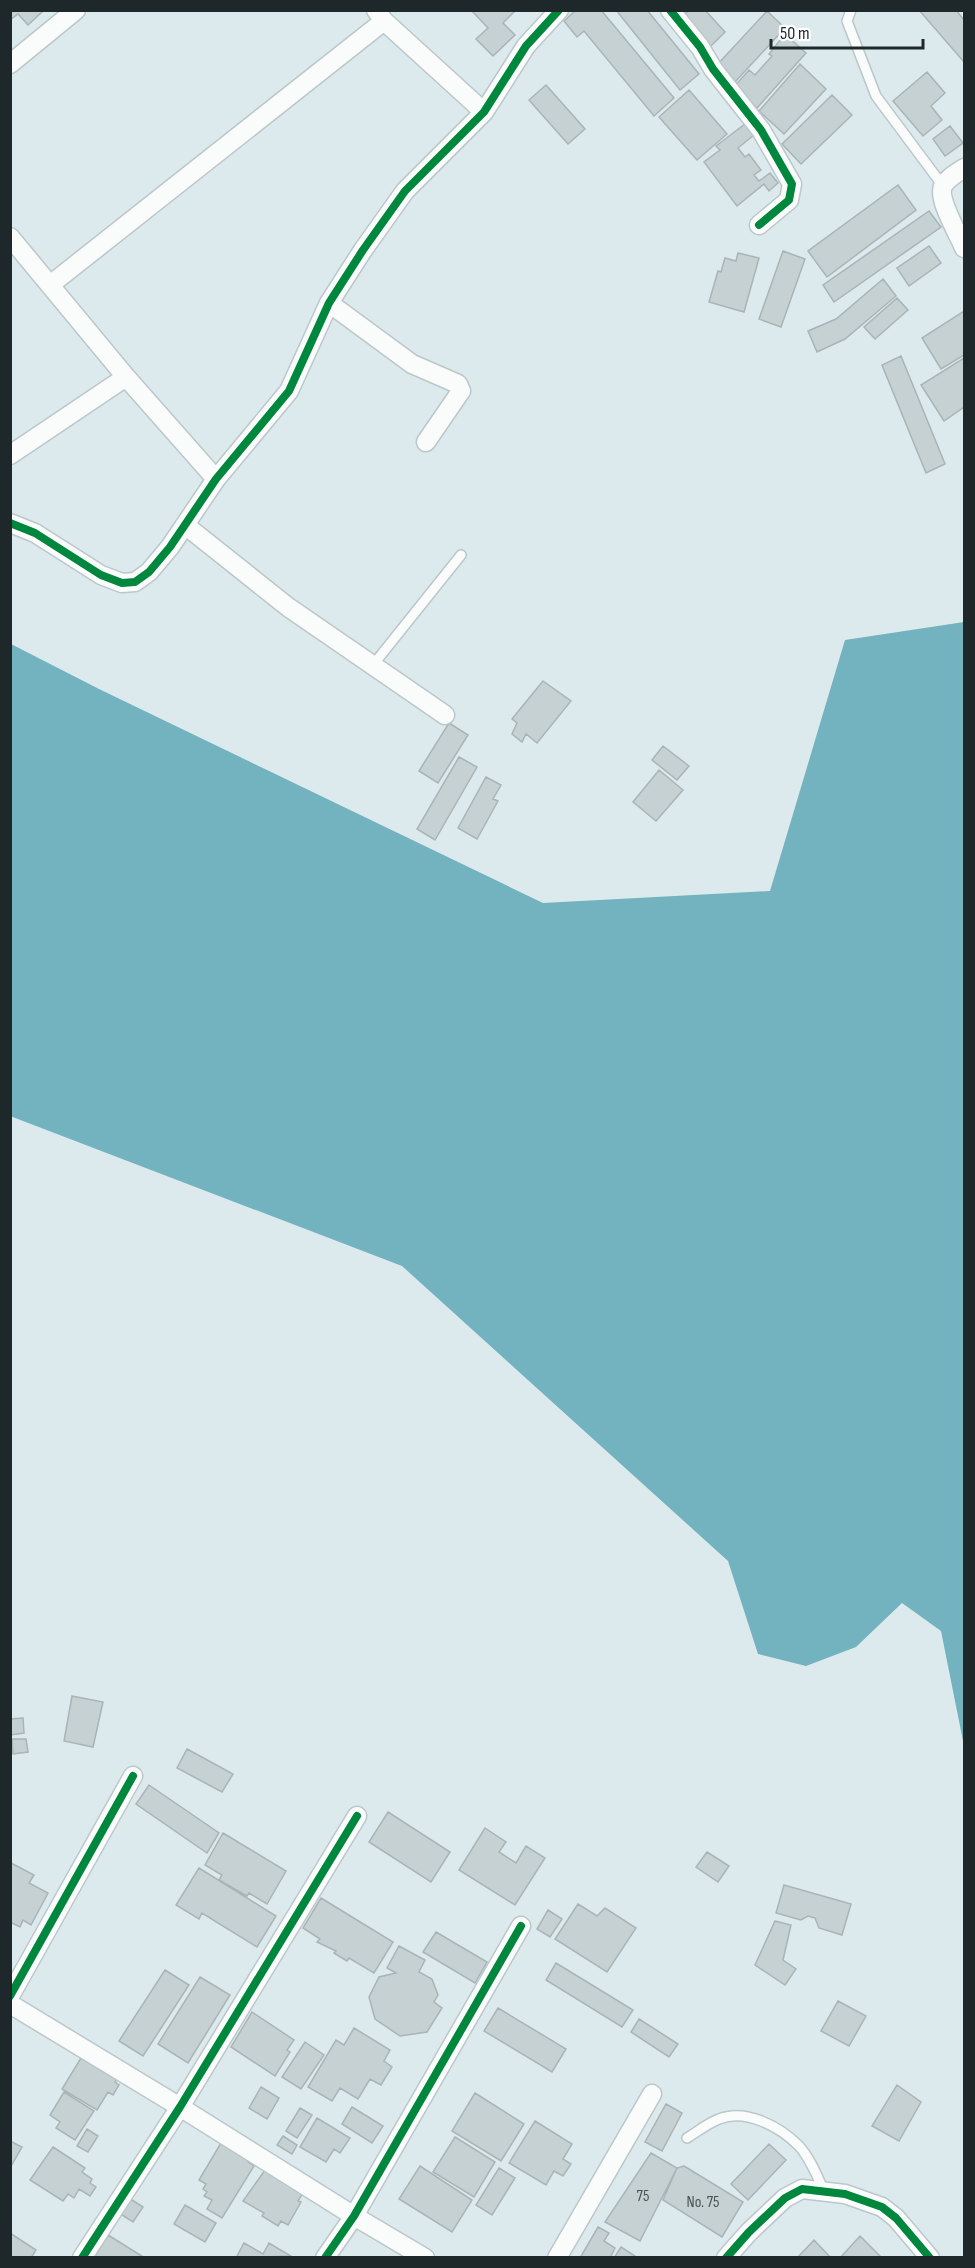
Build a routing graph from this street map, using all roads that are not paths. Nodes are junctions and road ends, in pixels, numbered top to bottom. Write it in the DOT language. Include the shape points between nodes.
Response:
graph roads {
  1 [pos="76,10"];
  2 [pos="559,10"];
  3 [pos="670,10"];
  4 [pos="851,10"];
  5 [pos="380,16"];
  6 [pos="10,64"];
  7 [pos="484,112"];
  8 [pos="964,168"];
  9 [pos="943,186"];
  10 [pos="759,225"];
  11 [pos="10,237"];
  12 [pos="964,248"];
  13 [pos="50,285"];
  14 [pos="329,303"];
  15 [pos="126,377"];
  16 [pos="426,442"];
  17 [pos="10,455"];
  18 [pos="216,479"];
  19 [pos="10,523"];
  20 [pos="186,525"];
  21 [pos="461,555"];
  22 [pos="372,665"];
  23 [pos="445,715"];
  24 [pos="133,1776"];
  25 [pos="357,1816"];
  26 [pos="521,1926"];
  27 [pos="10,1996"];
  28 [pos="10,2004"];
  29 [pos="652,2094"];
  30 [pos="180,2107"];
  31 [pos="687,2138"];
  32 [pos="824,2191"];
  33 [pos="354,2216"];
  34 [pos="82,2258"];
  35 [pos="325,2258"];
  36 [pos="425,2258"];
  37 [pos="556,2258"];
  38 [pos="726,2258"];
  39 [pos="930,2258"];
  1 -- 6 [label="street"];
  2 -- 7 [label="street" via="525,46"];
  3 -- 10 [label="street" via="761,130 792,184 789,200"];
  4 -- 9 [label="lane" via="847,21 876,96"];
  5 -- 7 [label="street"];
  5 -- 13 [label="street"];
  7 -- 14 [label="street" via="405,191"];
  8 -- 9 [label="street"];
  9 -- 12 [label="street" via="941,196"];
  11 -- 13 [label="street"];
  13 -- 15 [label="street"];
  14 -- 16 [label="street" via="412,364 458,384 461,391"];
  14 -- 18 [label="street" via="289,391"];
  15 -- 17 [label="street"];
  15 -- 18 [label="street"];
  18 -- 20 [label="street"];
  19 -- 20 [label="street" via="122,583 135,582 148,572"];
  20 -- 22 [label="street" via="288,607"];
  21 -- 22 [label="lane"];
  22 -- 23 [label="street"];
  24 -- 27 [label="street"];
  25 -- 30 [label="street"];
  26 -- 33 [label="street"];
  28 -- 30 [label="street"];
  29 -- 37 [label="street"];
  30 -- 33 [label="street"];
  30 -- 34 [label="street"];
  31 -- 32 [label="lane" via="720,2118 741,2115 760,2121 800,2147"];
  32 -- 38 [label="street" via="802,2189 785,2198"];
  32 -- 39 [label="street" via="868,2200 882,2207"];
  33 -- 35 [label="street"];
  33 -- 36 [label="street"];
}
